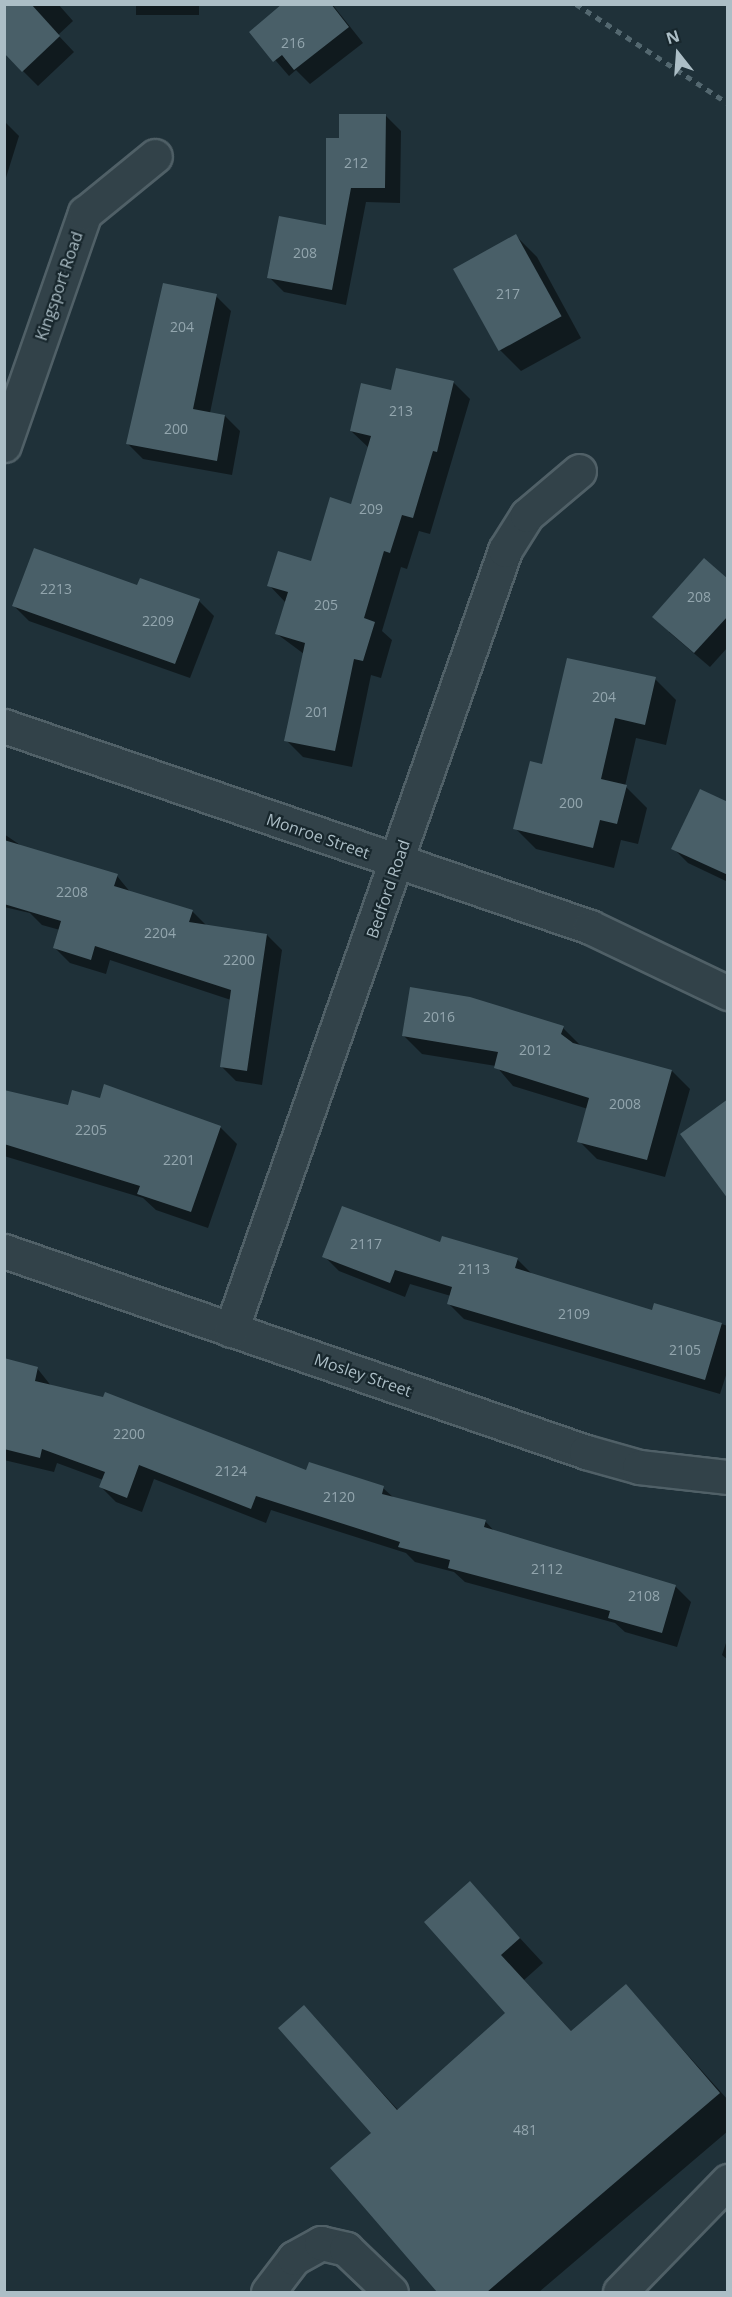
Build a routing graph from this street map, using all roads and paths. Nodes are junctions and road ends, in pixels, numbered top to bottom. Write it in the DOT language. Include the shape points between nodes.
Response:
graph roads {
  1 [pos="155,156"];
  2 [pos="4,445"];
  3 [pos="579,471"];
  4 [pos="4,726"];
  5 [pos="396,863"];
  6 [pos="728,993"];
  7 [pos="4,1251"];
  8 [pos="231,1330"];
  9 [pos="728,1477"];
  10 [pos="728,2181"];
  11 [pos="268,2292"];
  12 [pos="391,2292"];
  13 [pos="620,2292"];
  1 -- 2 [label="street, Kingsport Road" via="85,213"];
  3 -- 5 [label="street, Bedford Road" via="528,515 505,550"];
  4 -- 5 [label="street, Monroe Street"];
  5 -- 6 [label="street, Monroe Street" via="590,927"];
  5 -- 8 [label="street, Bedford Road"];
  7 -- 8 [label="street, Mosley Street"];
  8 -- 9 [label="street, Mosley Street" via="586,1452 639,1467"];
  10 -- 13 [label="street"];
  11 -- 12 [label="street" via="294,2258 321,2243 346,2249"];
}
